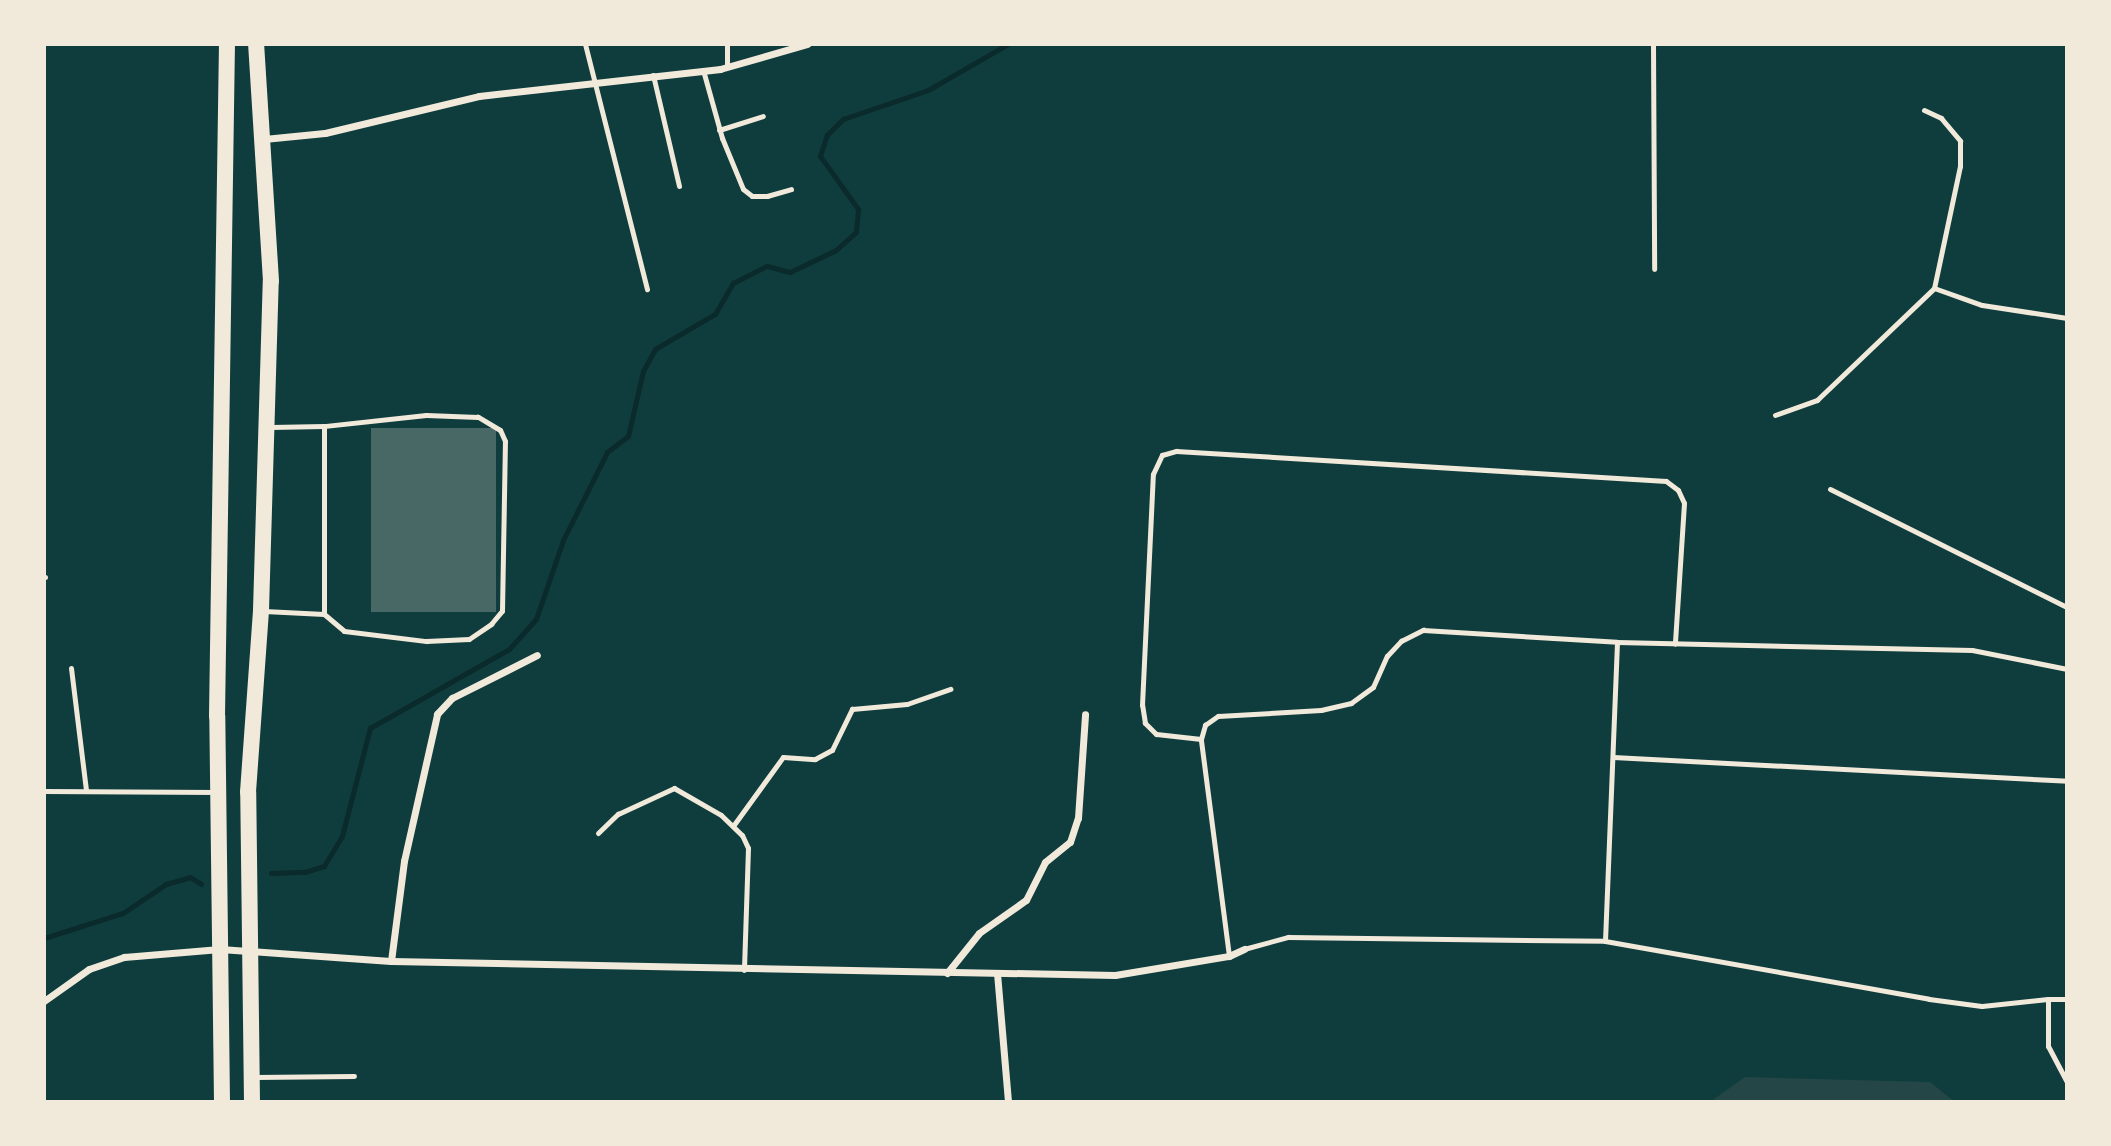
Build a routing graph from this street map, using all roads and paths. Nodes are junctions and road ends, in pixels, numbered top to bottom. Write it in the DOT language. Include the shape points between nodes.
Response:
graph roads {
  1 [pos="227,44"];
  2 [pos="256,44"];
  3 [pos="585,44"];
  4 [pos="727,44"];
  5 [pos="807,44"];
  6 [pos="1654,44"];
  7 [pos="727,67"];
  8 [pos="703,70"];
  9 [pos="653,75"];
  10 [pos="596,81"];
  11 [pos="1924,110"];
  12 [pos="763,117"];
  13 [pos="719,130"];
  14 [pos="264,139"];
  15 [pos="679,186"];
  16 [pos="791,188"];
  17 [pos="1654,269"];
  18 [pos="647,289"];
  19 [pos="1934,289"];
  20 [pos="2067,317"];
  21 [pos="1775,415"];
  22 [pos="324,426"];
  23 [pos="265,427"];
  24 [pos="1830,489"];
  25 [pos="2067,607"];
  26 [pos="261,610"];
  27 [pos="324,614"];
  28 [pos="1617,642"];
  29 [pos="1675,644"];
  30 [pos="537,655"];
  31 [pos="71,668"];
  32 [pos="2067,669"];
  33 [pos="950,689"];
  34 [pos="1085,714"];
  35 [pos="1201,739"];
  36 [pos="1613,757"];
  37 [pos="2067,781"];
  38 [pos="44,791"];
  39 [pos="86,791"];
  40 [pos="220,792"];
  41 [pos="733,826"];
  42 [pos="598,833"];
  43 [pos="1605,941"];
  44 [pos="1244,948"];
  45 [pos="220,949"];
  46 [pos="251,949"];
  47 [pos="1229,956"];
  48 [pos="391,961"];
  49 [pos="744,970"];
  50 [pos="947,972"];
  51 [pos="997,973"];
  52 [pos="2048,999"];
  53 [pos="2067,999"];
  54 [pos="44,1002"];
  55 [pos="354,1076"];
  56 [pos="252,1077"];
  57 [pos="2067,1082"];
  58 [pos="222,1102"];
  59 [pos="252,1102"];
  60 [pos="1008,1102"];
  1 -- 40 [label="main road"];
  2 -- 14 [label="main road"];
  3 -- 10 [label="lane"];
  4 -- 7 [label="lane"];
  5 -- 7 [label="street"];
  6 -- 17 [label="lane"];
  7 -- 8 [label="street"];
  8 -- 9 [label="street"];
  8 -- 13 [label="lane"];
  9 -- 10 [label="street"];
  9 -- 15 [label="lane"];
  10 -- 14 [label="street" via="479,96 325,133"];
  10 -- 18 [label="lane"];
  11 -- 19 [label="lane" via="1941,118 1960,141 1960,166"];
  12 -- 13 [label="lane"];
  13 -- 16 [label="lane" via="743,189 752,196 767,196"];
  14 -- 23 [label="main road" via="271,281"];
  19 -- 20 [label="lane" via="1982,305"];
  19 -- 21 [label="lane" via="1817,400"];
  22 -- 23 [label="lane"];
  22 -- 27 [label="lane"];
  22 -- 27 [label="lane" via="426,415 478,417 500,430 505,441 502,611 491,624 469,639 426,641 344,631"];
  23 -- 26 [label="main road"];
  24 -- 25 [label="lane"];
  26 -- 27 [label="lane"];
  26 -- 46 [label="main road" via="248,792"];
  28 -- 29 [label="lane"];
  28 -- 35 [label="lane" via="1423,630 1401,641 1387,656 1373,687 1351,703 1321,710 1218,716 1205,725"];
  28 -- 36 [label="lane"];
  29 -- 32 [label="lane" via="1972,650"];
  29 -- 35 [label="lane" via="1684,503 1678,490 1666,481 1176,451 1162,455 1153,474 1142,705 1144,723 1156,734"];
  30 -- 48 [label="street" via="452,698 437,714 404,861"];
  31 -- 39 [label="lane"];
  33 -- 41 [label="lane" via="907,704 852,709 832,750 815,759 783,757"];
  34 -- 50 [label="street" via="1078,818 1070,842 1045,862 1026,900 979,933"];
  35 -- 47 [label="lane"];
  36 -- 37 [label="lane"];
  36 -- 43 [label="lane"];
  38 -- 39 [label="lane"];
  39 -- 40 [label="lane"];
  40 -- 45 [label="main road"];
  41 -- 42 [label="lane" via="695,797 674,788 618,814"];
  41 -- 49 [label="lane" via="742,835 749,859"];
  43 -- 44 [label="lane" via="1288,937"];
  43 -- 52 [label="lane" via="1982,1006"];
  44 -- 47 [label="street"];
  45 -- 46 [label="street"];
  45 -- 54 [label="street" via="124,957 89,969"];
  45 -- 58 [label="main road"];
  46 -- 48 [label="street"];
  46 -- 56 [label="main road"];
  47 -- 51 [label="street" via="1115,975"];
  48 -- 49 [label="street"];
  49 -- 50 [label="street"];
  50 -- 51 [label="street"];
  51 -- 60 [label="street"];
  52 -- 53 [label="lane"];
  52 -- 57 [label="lane" via="2048,1046"];
  55 -- 56 [label="lane"];
  56 -- 59 [label="main road"];
}
